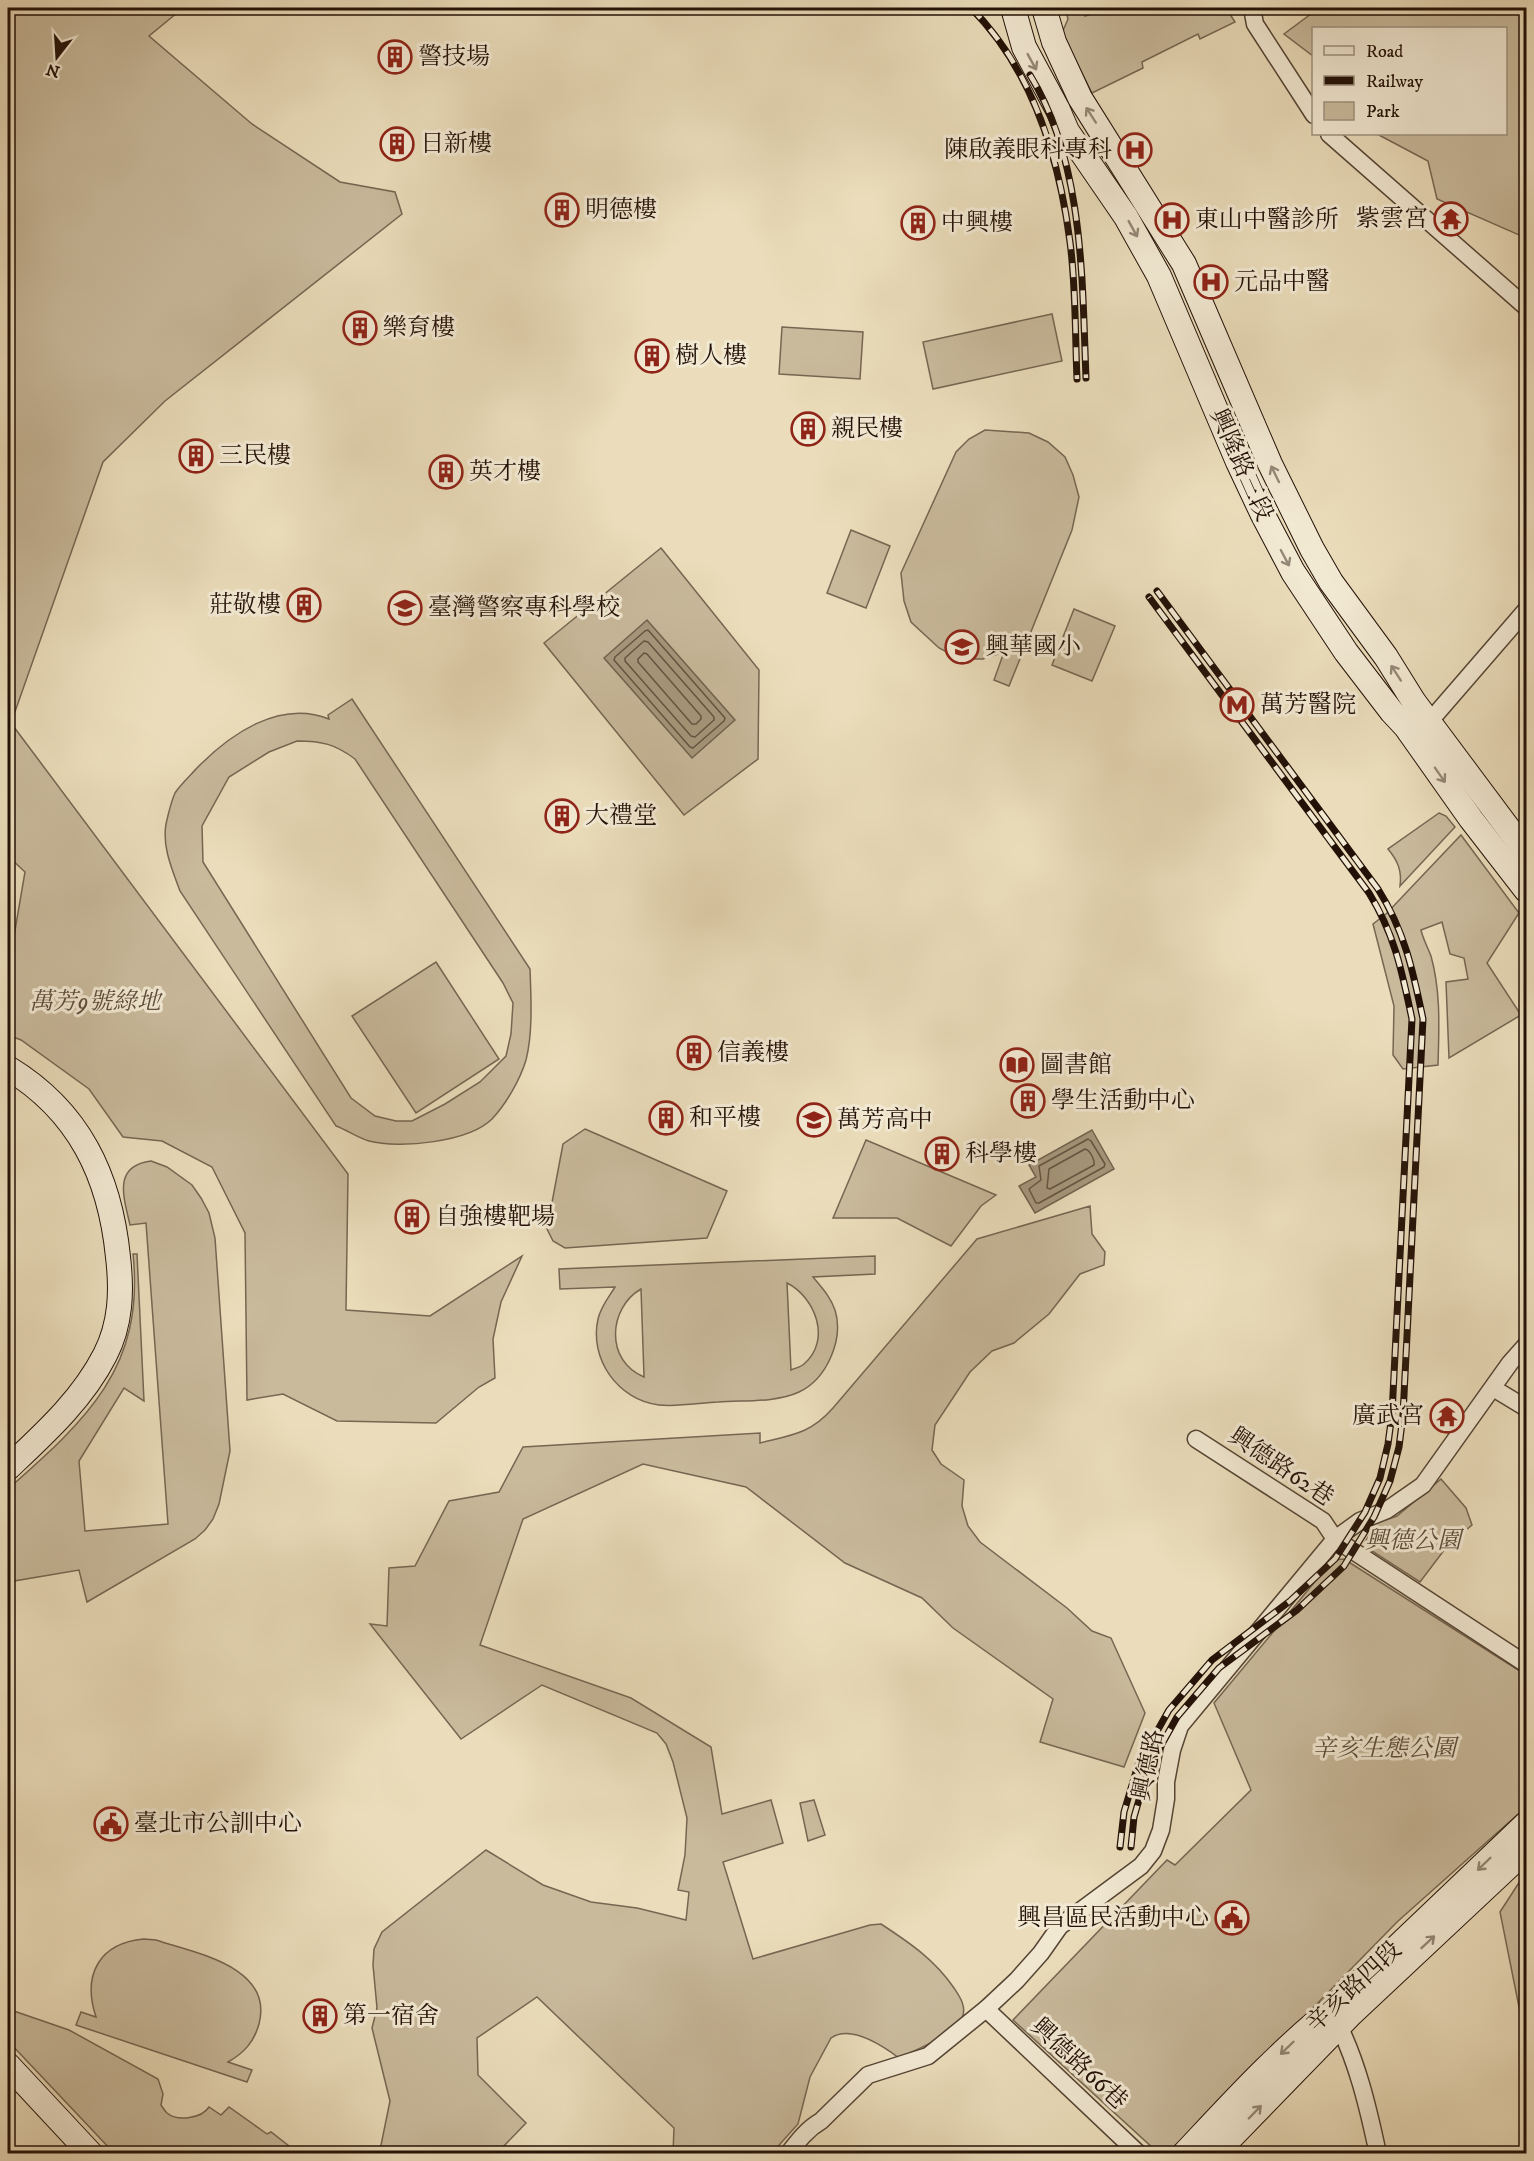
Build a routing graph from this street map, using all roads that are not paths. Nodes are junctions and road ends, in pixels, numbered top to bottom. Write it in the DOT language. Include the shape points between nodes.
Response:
graph roads {
  1 [pos="1013,8"];
  2 [pos="1044,8"];
  3 [pos="1252,8"];
  4 [pos="1312,112"];
  5 [pos="1330,135"];
  6 [pos="1527,307"];
  7 [pos="1527,610"];
  8 [pos="1430,721"];
  9 [pos="1406,727"];
  10 [pos="1527,852"];
  11 [pos="1527,890"];
  12 [pos="8,1068"];
  13 [pos="1527,1345"];
  14 [pos="1493,1388"];
  15 [pos="1527,1408"];
  16 [pos="1196,1439"];
  17 [pos="8,1468"];
  18 [pos="1335,1539"];
  19 [pos="1527,1664"];
  20 [pos="1527,1824"];
  21 [pos="1527,1850"];
  22 [pos="986,2009"];
  23 [pos="1336,2018"];
  24 [pos="8,2065"];
  25 [pos="91,2154"];
  26 [pos="788,2154"];
  27 [pos="1139,2154"];
  28 [pos="1184,2154"];
  29 [pos="1215,2154"];
  30 [pos="1377,2154"];
  1 -- 9 [label="main road, 興隆路三段, one-way" via="1024,47 1067,131 1126,217 1159,276 1238,462 1293,572 1346,652"];
  8 -- 2 [label="main road, 興隆路三段, one-way" via="1331,582 1312,549 1270,464 1184,264 1080,98 1054,42"];
  3 -- 4 [label="street" via="1255,24"];
  5 -- 6 [label="street"];
  7 -- 8 [label="street"];
  8 -- 9 [label="street"];
  8 -- 10 [label="main road, 興隆路三段"];
  9 -- 11 [label="main road, 興隆路三段, one-way"];
  12 -- 17 [label="main road" via="45,1094 84,1141 97,1166 116,1240 121,1295 117,1326 95,1374 55,1423"];
  13 -- 14 [label="street, 興德路"];
  14 -- 15 [label="street"];
  14 -- 18 [label="street, 興德路" via="1423,1485"];
  16 -- 18 [label="street, 興德路62巷" via="1323,1521"];
  18 -- 19 [label="street, 興德路62巷"];
  18 -- 22 [label="street, 興德路" via="1180,1726 1166,1782 1161,1830 1153,1851 1141,1866 1060,1926 1034,1961"];
  20 -- 23 [label="main road, 辛亥路四段, one-way"];
  23 -- 21 [label="main road, 辛亥路四段, one-way"];
  22 -- 26 [label="street, 興德路" via="928,2055 868,2075"];
  22 -- 27 [label="street, 興德路66巷"];
  23 -- 28 [label="main road, 辛亥路四段, one-way" via="1306,2030"];
  29 -- 23 [label="main road, 辛亥路四段, one-way"];
  23 -- 30 [label="street" via="1360,2081"];
  24 -- 25 [label="main road"];
}
